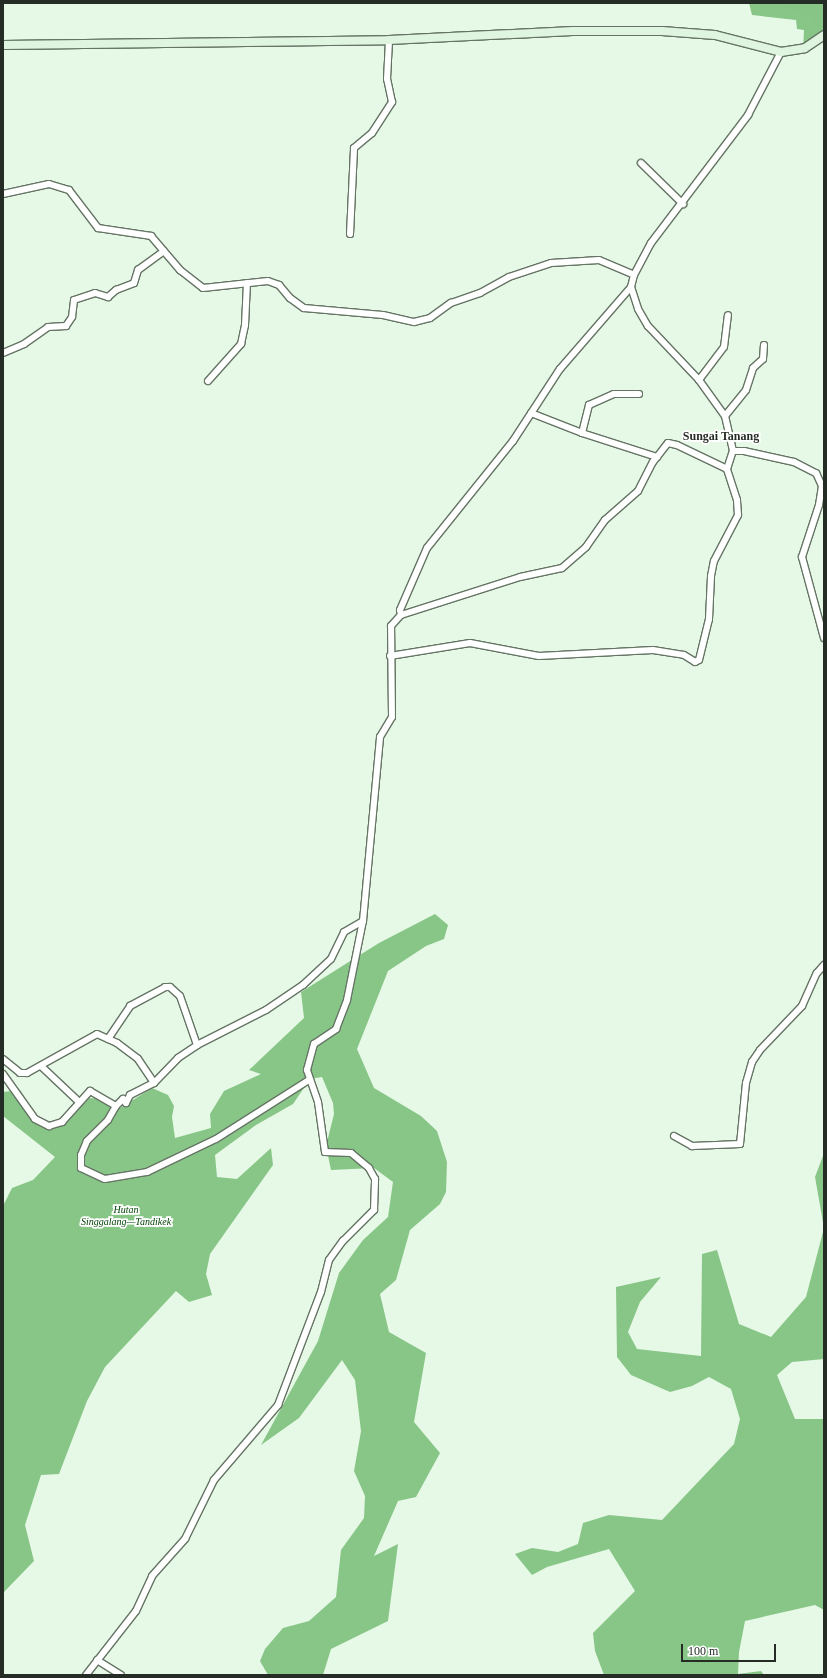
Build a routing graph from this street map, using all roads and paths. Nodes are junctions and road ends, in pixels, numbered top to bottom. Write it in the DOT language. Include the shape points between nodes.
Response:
graph roads {
  1 [pos="824,36"];
  2 [pos="389,40"];
  3 [pos="3,45"];
  4 [pos="781,52"];
  5 [pos="641,163"];
  6 [pos="3,194"];
  7 [pos="683,204"];
  8 [pos="350,234"];
  9 [pos="164,251"];
  10 [pos="634,275"];
  11 [pos="247,283"];
  12 [pos="631,287"];
  13 [pos="728,315"];
  14 [pos="764,345"];
  15 [pos="3,354"];
  16 [pos="699,380"];
  17 [pos="208,381"];
  18 [pos="639,394"];
  19 [pos="531,412"];
  20 [pos="725,416"];
  21 [pos="582,433"];
  22 [pos="733,451"];
  23 [pos="657,457"];
  24 [pos="727,469"];
  25 [pos="401,615"];
  26 [pos="824,638"];
  27 [pos="390,656"];
  28 [pos="363,921"];
  29 [pos="824,965"];
  30 [pos="108,1039"];
  31 [pos="197,1045"];
  32 [pos="3,1059"];
  33 [pos="41,1066"];
  34 [pos="3,1074"];
  35 [pos="309,1080"];
  36 [pos="154,1083"];
  37 [pos="78,1102"];
  38 [pos="116,1106"];
  39 [pos="674,1136"];
  40 [pos="97,1660"];
  41 [pos="86,1675"];
  42 [pos="120,1675"];
  1 -- 4 [label="main road" via="809,45"];
  2 -- 3 [label="main road"];
  2 -- 4 [label="main road" via="573,31 698,31"];
  2 -- 8 [label="street" via="387,79 392,102 372,133 354,148"];
  4 -- 7 [label="street" via="748,115"];
  5 -- 7 [label="street"];
  6 -- 9 [label="street" via="49,184 70,190 98,228 107,232 145,234 156,240"];
  7 -- 10 [label="street" via="651,243"];
  9 -- 11 [label="street" via="180,270 203,288"];
  9 -- 15 [label="street" via="138,270 134,284 116,290 108,297 95,293 74,300 72,317 66,326 48,327 24,344"];
  10 -- 11 [label="street" via="599,260 551,263 509,277 480,293 442,308 430,318 414,322 383,315 304,308 274,282"];
  10 -- 12 [label="street"];
  11 -- 17 [label="street" via="245,324 241,344"];
  12 -- 16 [label="street" via="638,309 648,326"];
  12 -- 19 [label="street" via="560,369"];
  13 -- 16 [label="street" via="724,347"];
  14 -- 20 [label="street" via="763,359 753,368 746,390"];
  16 -- 20 [label="street"];
  18 -- 21 [label="street" via="614,394 589,405"];
  19 -- 21 [label="street"];
  19 -- 25 [label="street" via="513,440 428,548 400,610"];
  20 -- 22 [label="street"];
  21 -- 23 [label="street"];
  22 -- 24 [label="street"];
  22 -- 26 [label="street" via="765,454 794,462 816,473 822,486 819,506 802,557"];
  23 -- 24 [label="street" via="668,443 671,443"];
  23 -- 25 [label="street" via="638,491 604,520 586,547 562,568 516,578"];
  24 -- 27 [label="street" via="737,500 738,515 714,561 709,619 700,660 695,662 684,654 654,650 539,656 470,643"];
  25 -- 27 [label="street" via="391,626"];
  27 -- 28 [label="street" via="392,718 380,737"];
  28 -- 31 [label="street" via="344,932 331,959 303,985 266,1010"];
  28 -- 35 [label="street" via="347,1000 336,1028 314,1044 308,1061"];
  29 -- 39 [label="street" via="816,973 802,1006 760,1050 752,1062 747,1075 740,1144 692,1146"];
  30 -- 31 [label="street" via="130,1006 165,987 170,987 180,996"];
  30 -- 33 [label="street" via="96,1034"];
  30 -- 36 [label="street" via="138,1059"];
  31 -- 36 [label="street" via="178,1058"];
  32 -- 33 [label="street" via="20,1073 27,1073"];
  33 -- 37 [label="street"];
  34 -- 37 [label="street" via="41,1124 49,1126 62,1122"];
  35 -- 38 [label="street" via="216,1139 147,1172 104,1179 81,1168 81,1156 87,1141 108,1120"];
  35 -- 40 [label="street" via="318,1102 325,1152 351,1153 369,1168 375,1179 374,1210 367,1220 343,1241 329,1260 321,1292 278,1405 214,1480 185,1539 152,1576 136,1611"];
  36 -- 38 [label="street" via="130,1095 126,1103 123,1098"];
  37 -- 38 [label="street" via="90,1091"];
  40 -- 41 [label="street"];
  40 -- 42 [label="street"];
}
